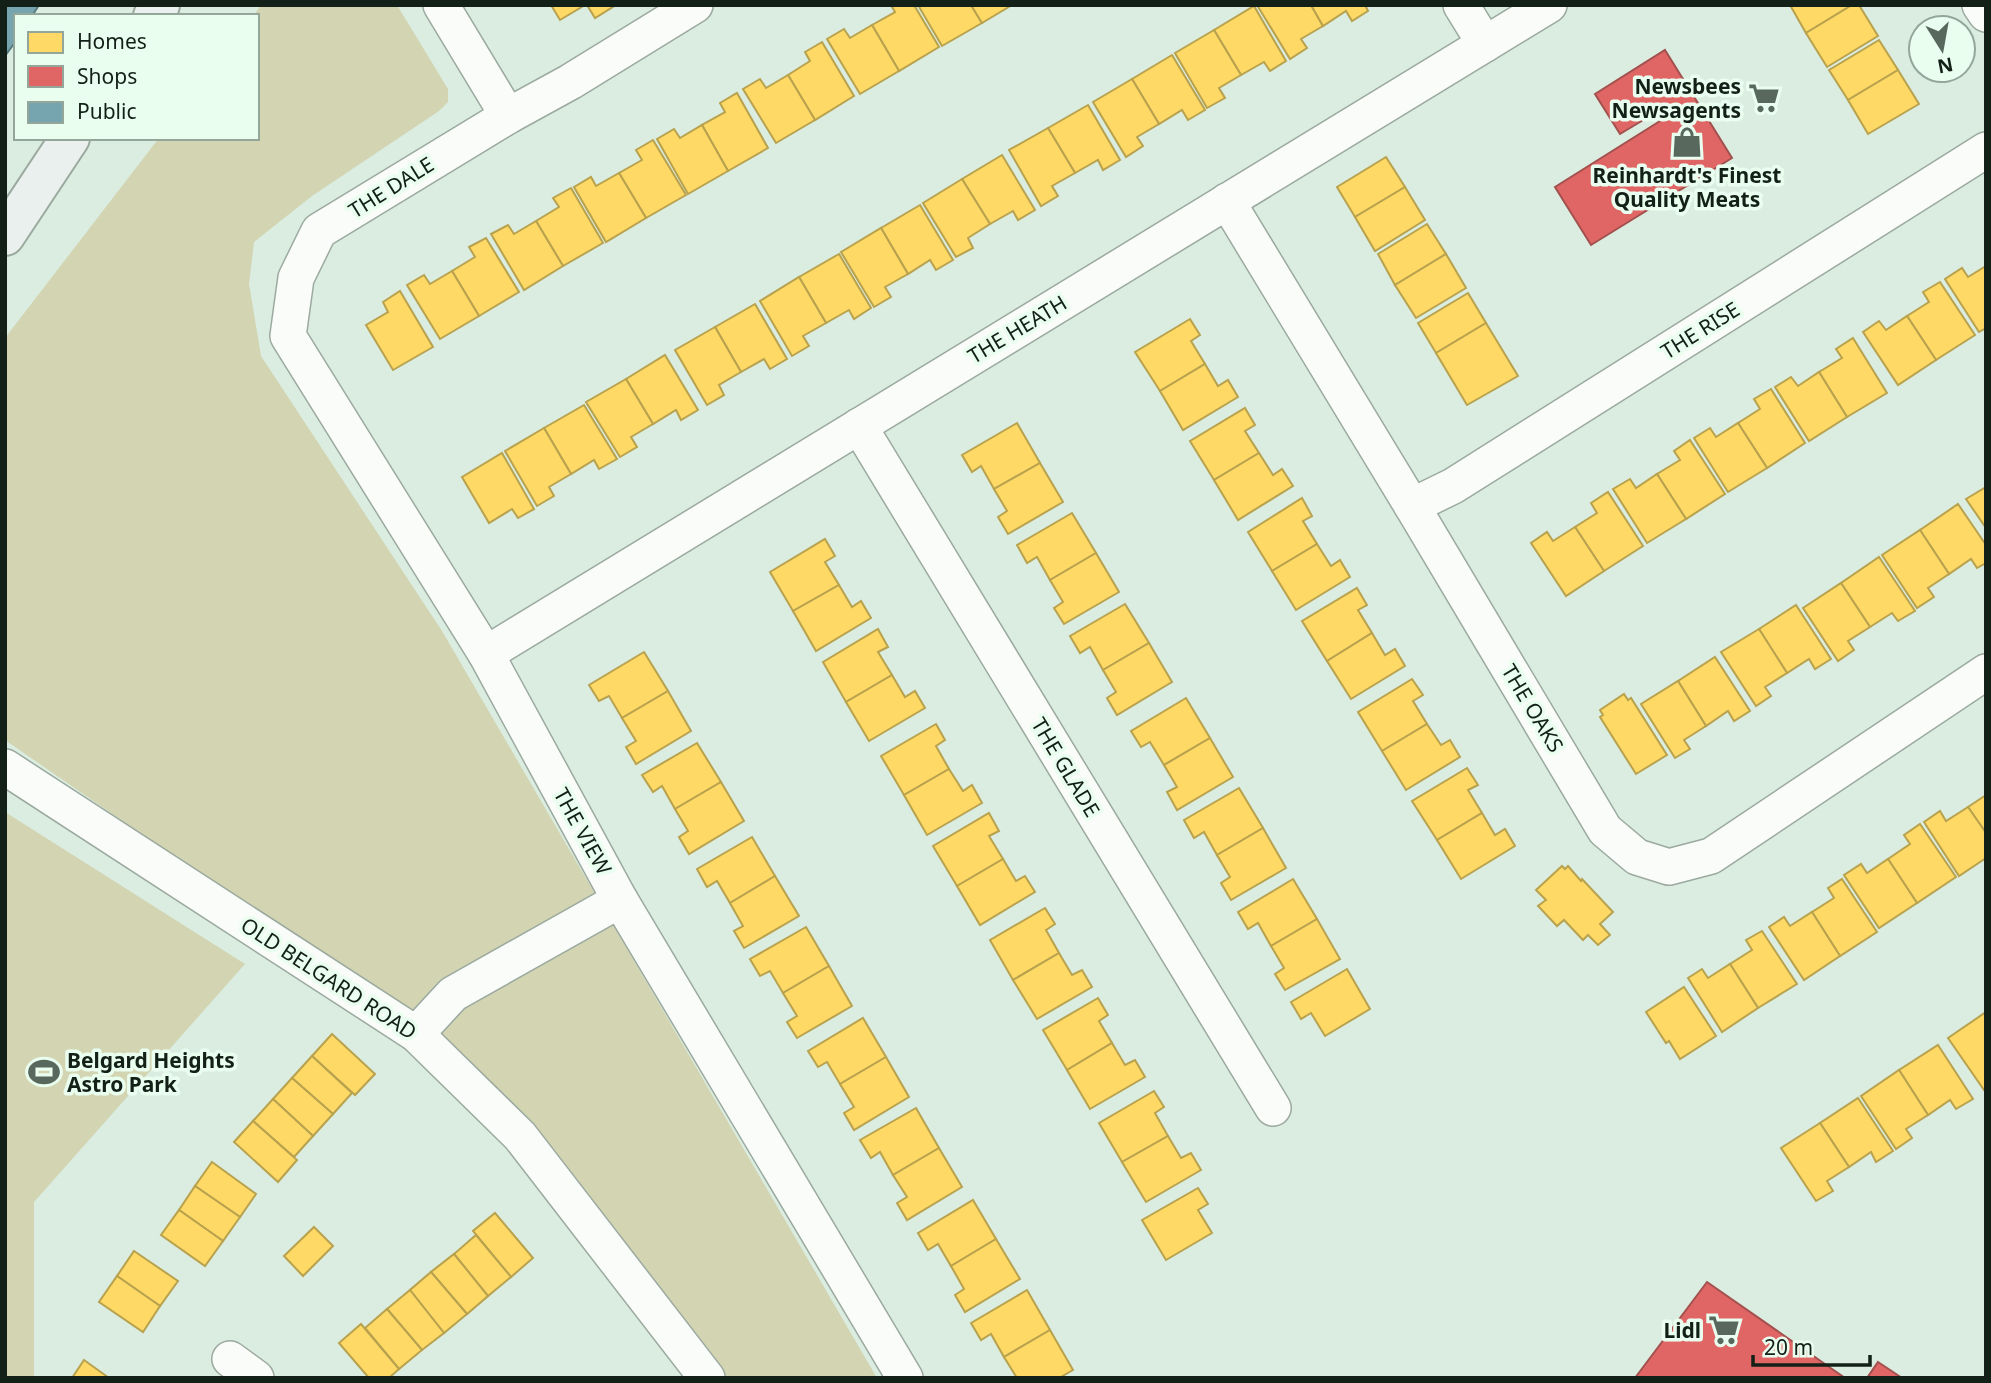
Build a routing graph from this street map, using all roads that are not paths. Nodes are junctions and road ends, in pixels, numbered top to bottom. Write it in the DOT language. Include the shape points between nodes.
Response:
graph roads {
  1 [pos="440,5"];
  2 [pos="695,5"];
  3 [pos="1461,5"];
  4 [pos="1549,5"];
  5 [pos="1980,5"];
  6 [pos="1986,13"];
  7 [pos="1485,44"];
  8 [pos="508,116"];
  9 [pos="69,140"];
  10 [pos="1986,150"];
  11 [pos="1227,201"];
  12 [pos="5,236"];
  13 [pos="296,278"];
  14 [pos="859,426"];
  15 [pos="1412,506"];
  16 [pos="486,654"];
  17 [pos="1986,672"];
  18 [pos="5,767"];
  19 [pos="620,900"];
  20 [pos="416,1034"];
  21 [pos="1273,1108"];
  22 [pos="707,1378"];
  23 [pos="905,1378"];
  1 -- 8 [label="street"];
  2 -- 8 [label="street, THE DALE"];
  3 -- 7 [label="street"];
  4 -- 7 [label="street, THE HEATH"];
  5 -- 6 [label="street"];
  7 -- 11 [label="street, THE HEATH"];
  8 -- 13 [label="street, THE DALE" via="319,232"];
  9 -- 12 [label="main road"];
  10 -- 15 [label="street, THE RISE" via="1453,486"];
  11 -- 14 [label="street, THE HEATH"];
  11 -- 15 [label="street, THE OAKS"];
  13 -- 16 [label="street, THE VIEW" via="288,336"];
  14 -- 16 [label="street, THE HEATH"];
  14 -- 21 [label="street, THE GLADE"];
  15 -- 17 [label="street, THE OAKS" via="1605,830 1637,857 1670,867 1711,856"];
  16 -- 19 [label="street, THE VIEW"];
  18 -- 20 [label="street, OLD BELGARD ROAD"];
  19 -- 20 [label="street" via="453,994"];
  19 -- 23 [label="street, THE VIEW"];
  20 -- 22 [label="street, OLD BELGARD ROAD" via="520,1136"];
}
